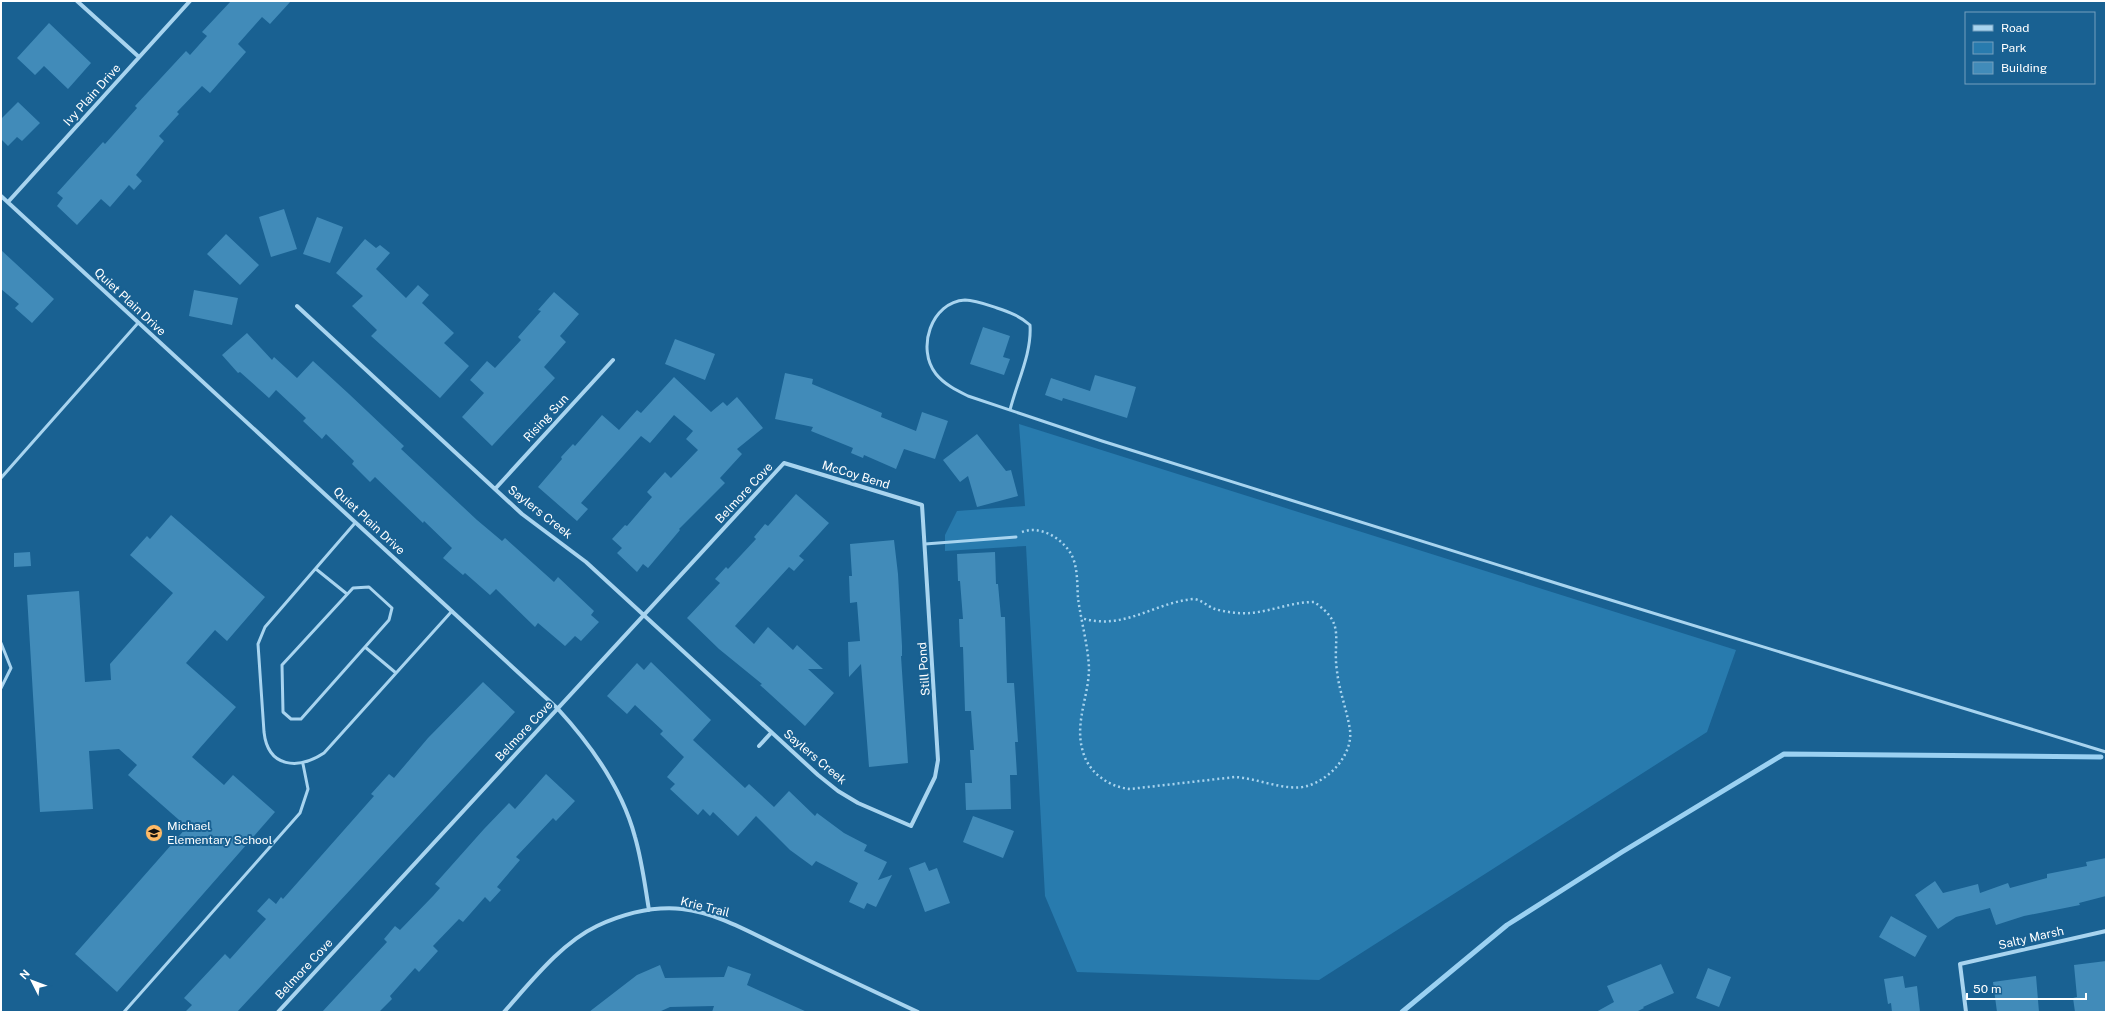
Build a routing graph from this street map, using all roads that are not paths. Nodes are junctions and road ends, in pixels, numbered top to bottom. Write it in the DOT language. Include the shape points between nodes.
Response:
graph roads {
  1 [pos="77,1"];
  2 [pos="190,1"];
  3 [pos="140,57"];
  4 [pos="1,196"];
  5 [pos="8,202"];
  6 [pos="297,306"];
  7 [pos="138,322"];
  8 [pos="613,360"];
  9 [pos="1010,410"];
  10 [pos="784,464"];
  11 [pos="1,478"];
  12 [pos="495,489"];
  13 [pos="922,505"];
  14 [pos="355,523"];
  15 [pos="1016,537"];
  16 [pos="925,544"];
  17 [pos="316,569"];
  18 [pos="347,594"];
  19 [pos="452,611"];
  20 [pos="644,615"];
  21 [pos="1,643"];
  22 [pos="365,647"];
  23 [pos="396,673"];
  24 [pos="1,688"];
  25 [pos="558,709"];
  26 [pos="771,733"];
  27 [pos="759,746"];
  28 [pos="2106,752"];
  29 [pos="303,764"];
  30 [pos="911,826"];
  31 [pos="649,910"];
  32 [pos="2106,931"];
  33 [pos="124,1012"];
  34 [pos="278,1012"];
  35 [pos="504,1012"];
  36 [pos="918,1012"];
  37 [pos="1966,1012"];
  1 -- 3 [label="street"];
  2 -- 3 [label="street, Ivy Plain Drive"];
  3 -- 5 [label="street, Ivy Plain Drive"];
  4 -- 5 [label="street, Quiet Plain Drive"];
  5 -- 7 [label="street, Quiet Plain Drive"];
  6 -- 12 [label="street, Saylers Creek"];
  7 -- 11 [label="lane"];
  7 -- 14 [label="street, Quiet Plain Drive"];
  8 -- 12 [label="street, Rising Sun"];
  9 -- 9 [label="lane" via="968,396 948,385 935,373 927,357 927,339 934,319 948,305 965,300 982,304 1009,312 1030,325 1028,352"];
  9 -- 28 [label="lane" via="1585,592"];
  10 -- 13 [label="street, McCoy Bend"];
  10 -- 20 [label="street, Belmore Cove"];
  12 -- 20 [label="street, Saylers Creek" via="534,524 586,562"];
  13 -- 16 [label="street, Still Pond"];
  14 -- 17 [label="lane"];
  14 -- 19 [label="street, Quiet Plain Drive"];
  15 -- 16 [label="lane"];
  16 -- 30 [label="street, Still Pond" via="938,760 935,777"];
  17 -- 18 [label="lane"];
  17 -- 29 [label="lane" via="264,627 258,644 265,743 269,751 284,762"];
  18 -- 22 [label="lane" via="353,588 369,587 392,608 390,620"];
  18 -- 22 [label="lane" via="282,665 283,712 291,719 301,719"];
  19 -- 23 [label="lane"];
  19 -- 25 [label="street, Quiet Plain Drive"];
  20 -- 25 [label="street, Belmore Cove"];
  20 -- 26 [label="street, Saylers Creek"];
  21 -- 24 [label="lane" via="11,668"];
  22 -- 23 [label="lane"];
  23 -- 29 [label="lane" via="324,753"];
  25 -- 31 [label="street, Quiet Plain Drive" via="579,732 601,763 618,795 635,836"];
  25 -- 34 [label="street, Belmore Cove"];
  26 -- 27 [label="street, Saylers Creek"];
  26 -- 30 [label="street, Saylers Creek" via="838,791 858,803"];
  29 -- 33 [label="lane" via="308,789 300,813"];
  31 -- 35 [label="street, Krie Trail" via="621,916 596,927 577,940 541,971"];
  31 -- 36 [label="street, Krie Trail" via="682,909 723,920"];
  32 -- 37 [label="street, Salty Marsh" via="1960,964"];
}
